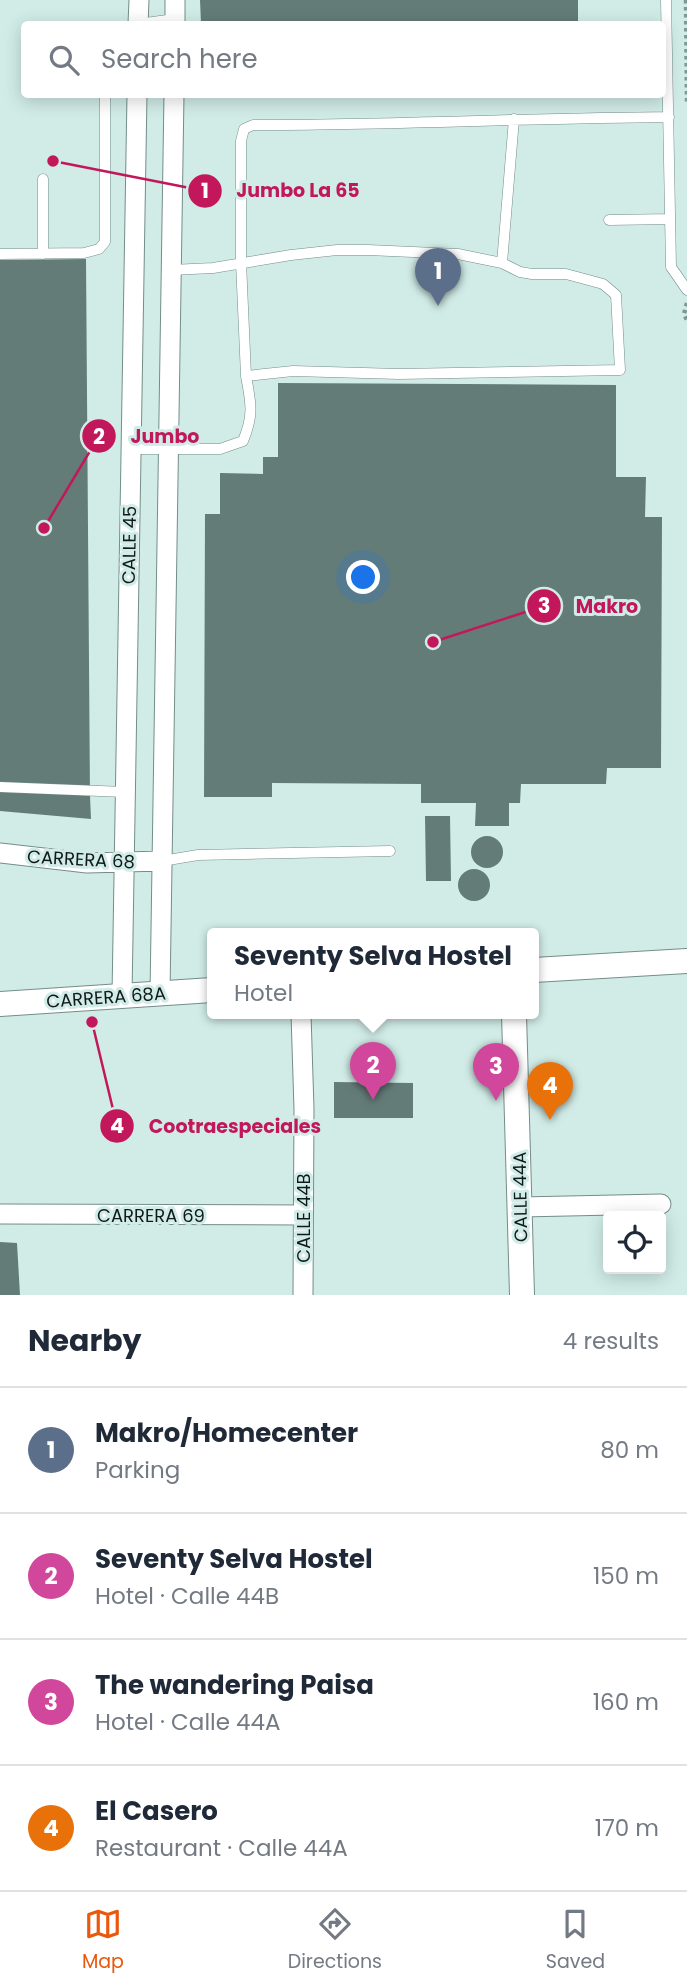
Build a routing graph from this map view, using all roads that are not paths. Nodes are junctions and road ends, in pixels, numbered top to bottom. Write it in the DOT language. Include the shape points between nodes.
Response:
graph roads {
  1 [pos="139,0"];
  2 [pos="666,0"];
  3 [pos="175,15"];
  4 [pos="138,21"];
  5 [pos="150,21"];
  6 [pos="105,98"];
  7 [pos="137,98"];
  8 [pos="174,98"];
  9 [pos="669,117"];
  10 [pos="514,119"];
  11 [pos="43,179"];
  12 [pos="670,219"];
  13 [pos="609,220"];
  14 [pos="0,254"];
  15 [pos="43,254"];
  16 [pos="241,262"];
  17 [pos="502,263"];
  18 [pos="171,270"];
  19 [pos="687,290"];
  20 [pos="246,376"];
  21 [pos="131,449"];
  22 [pos="168,449"];
  23 [pos="0,787"];
  24 [pos="125,792"];
  25 [pos="390,851"];
  26 [pos="0,853"];
  27 [pos="162,861"];
  28 [pos="124,863"];
  29 [pos="687,961"];
  30 [pos="539,970"];
  31 [pos="207,990"];
  32 [pos="160,994"];
  33 [pos="122,996"];
  34 [pos="0,1004"];
  35 [pos="301,1019"];
  36 [pos="514,1019"];
  37 [pos="661,1204"];
  38 [pos="521,1207"];
  39 [pos="0,1214"];
  40 [pos="302,1215"];
  41 [pos="303,1295"];
  42 [pos="522,1295"];
  1 -- 4 [label="street"];
  2 -- 9 [label="lane"];
  3 -- 5 [label="lane"];
  6 -- 15 [label="lane" via="104,242 99,249 84,253"];
  7 -- 21 [label="street, CALLE 45"];
  8 -- 18 [label="street"];
  9 -- 10 [label="lane"];
  9 -- 12 [label="lane"];
  10 -- 16 [label="lane" via="253,125 244,129"];
  10 -- 17 [label="lane"];
  11 -- 15 [label="lane"];
  12 -- 13 [label="lane"];
  12 -- 19 [label="lane" via="671,267"];
  14 -- 15 [label="lane"];
  16 -- 17 [label="lane" via="368,250 458,254"];
  16 -- 18 [label="lane"];
  16 -- 20 [label="lane"];
  17 -- 20 [label="lane" via="520,272 566,274 603,284 616,295 620,370 293,371"];
  18 -- 22 [label="street"];
  20 -- 22 [label="lane" via="250,423 243,441 220,449"];
  21 -- 22 [label="lane"];
  21 -- 24 [label="street, CALLE 45"];
  22 -- 27 [label="street"];
  23 -- 24 [label="lane"];
  24 -- 28 [label="street, CALLE 45"];
  25 -- 27 [label="lane" via="198,855"];
  26 -- 28 [label="street, CARRERA 68"];
  27 -- 28 [label="street, CARRERA 68"];
  27 -- 32 [label="street"];
  28 -- 33 [label="street, CALLE 45"];
  29 -- 30 [label="street"];
  31 -- 32 [label="street, CARRERA 68A"];
  32 -- 33 [label="street, CARRERA 68A"];
  33 -- 34 [label="street, CARRERA 68A"];
  35 -- 40 [label="street, CALLE 44B"];
  36 -- 38 [label="street, CALLE 44A"];
  37 -- 38 [label="street"];
  38 -- 42 [label="street, CALLE 44A"];
  39 -- 40 [label="street, CARRERA 69"];
  40 -- 41 [label="street, CALLE 44B"];
}
